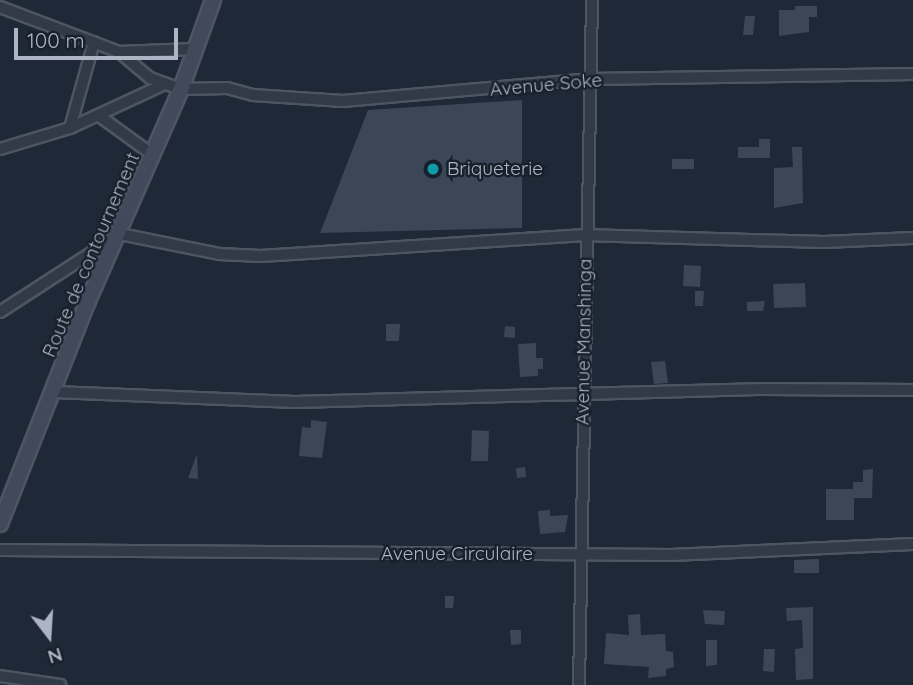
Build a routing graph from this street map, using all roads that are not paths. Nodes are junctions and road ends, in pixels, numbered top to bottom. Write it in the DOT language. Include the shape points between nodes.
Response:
graph roads {
  1 [pos="213,0"];
  2 [pos="592,0"];
  3 [pos="0,6"];
  4 [pos="94,42"];
  5 [pos="193,50"];
  6 [pos="119,52"];
  7 [pos="913,74"];
  8 [pos="591,79"];
  9 [pos="165,84"];
  10 [pos="181,89"];
  11 [pos="98,116"];
  12 [pos="70,128"];
  13 [pos="0,149"];
  14 [pos="153,155"];
  15 [pos="120,234"];
  16 [pos="585,235"];
  17 [pos="913,238"];
  18 [pos="0,313"];
  19 [pos="913,390"];
  20 [pos="55,392"];
  21 [pos="583,394"];
  22 [pos="0,524"];
  23 [pos="913,544"];
  24 [pos="0,550"];
  25 [pos="580,552"];
  26 [pos="0,676"];
  27 [pos="60,685"];
  28 [pos="579,685"];
  1 -- 5 [label="street, Route de contournement"];
  2 -- 8 [label="street, Avenue Manshinga"];
  3 -- 4 [label="street"];
  4 -- 6 [label="street"];
  4 -- 12 [label="street"];
  5 -- 6 [label="street"];
  5 -- 10 [label="street, Route de contournement"];
  6 -- 9 [label="street, Avenue Soke"];
  7 -- 8 [label="street, Avenue Soke"];
  8 -- 10 [label="street, Avenue Soke" via="373,101"];
  8 -- 16 [label="street, Avenue Manshinga"];
  9 -- 10 [label="street, Avenue Soke"];
  9 -- 11 [label="street"];
  10 -- 14 [label="street, Route de contournement"];
  11 -- 12 [label="street"];
  11 -- 14 [label="street"];
  12 -- 13 [label="street"];
  14 -- 15 [label="street, Route de contournement"];
  15 -- 16 [label="street" via="219,254 261,256"];
  15 -- 18 [label="street"];
  15 -- 20 [label="street, Route de contournement" via="88,302"];
  16 -- 17 [label="street" via="824,242"];
  16 -- 21 [label="street, Avenue Manshinga"];
  19 -- 21 [label="street"];
  20 -- 21 [label="street" via="295,402"];
  20 -- 22 [label="street, Route de contournement"];
  21 -- 25 [label="street, Avenue Manshinga"];
  23 -- 25 [label="street, Avenue Circulaire" via="671,555"];
  24 -- 25 [label="street, Avenue Circulaire"];
  25 -- 28 [label="street, Avenue Manshinga"];
  26 -- 27 [label="street"];
}
